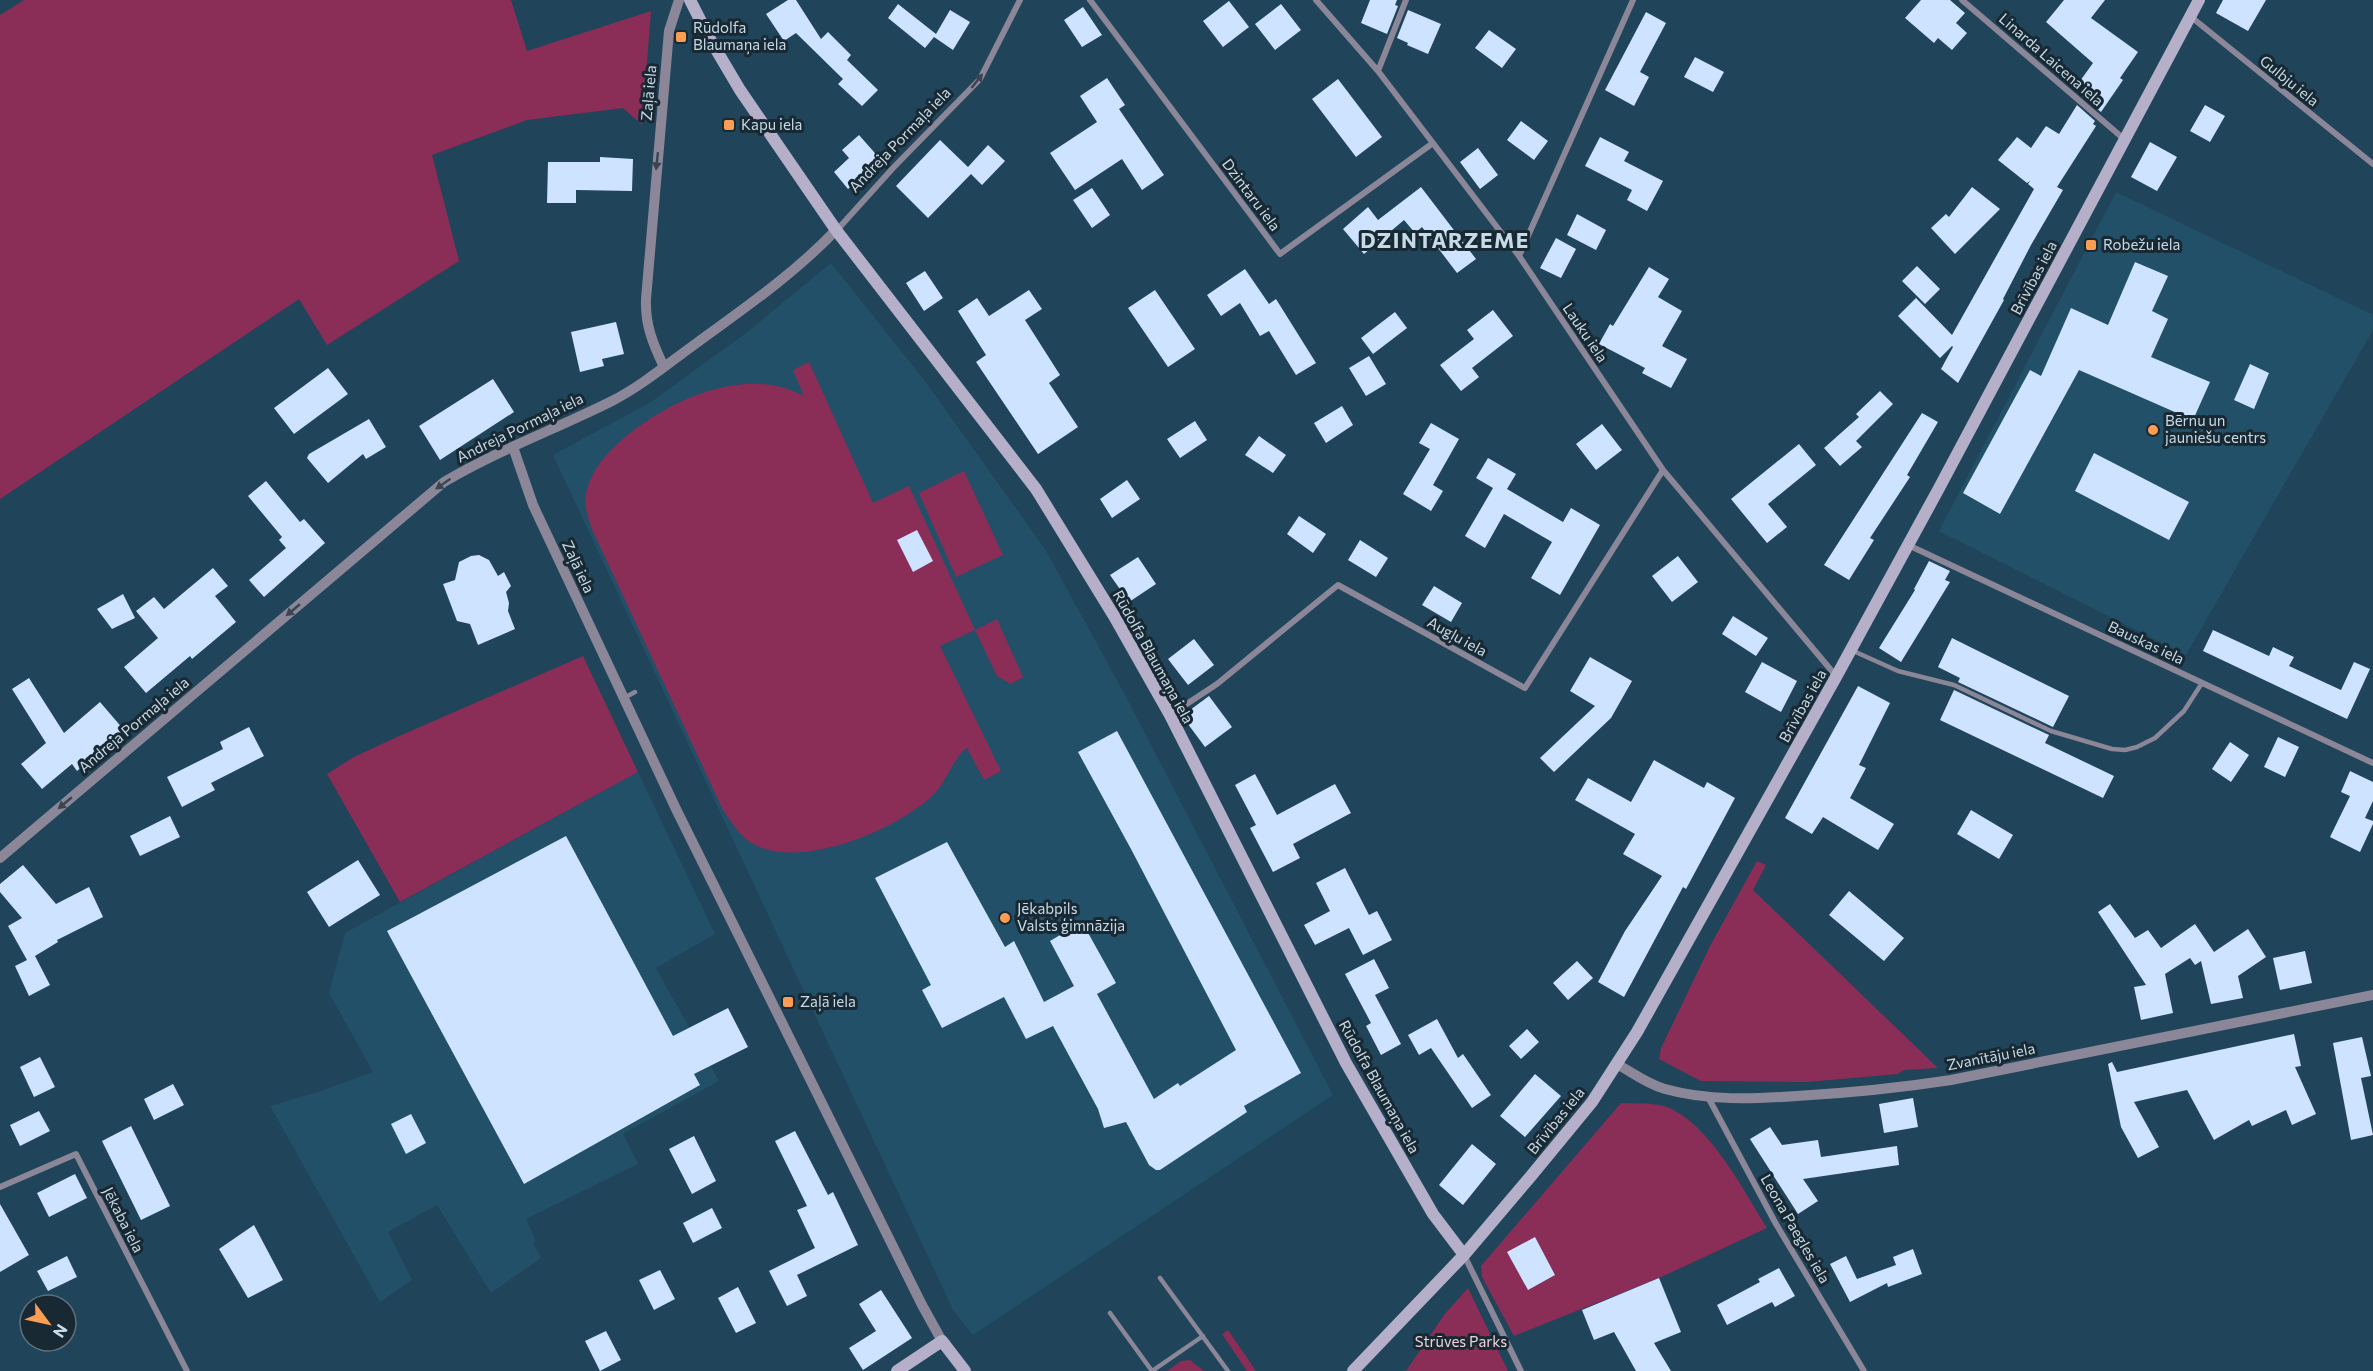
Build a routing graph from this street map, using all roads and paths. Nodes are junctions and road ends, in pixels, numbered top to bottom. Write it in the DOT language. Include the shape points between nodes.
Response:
graph roads {
  1 [pos="679,0"];
  2 [pos="690,0"];
  3 [pos="1020,0"];
  4 [pos="1090,0"];
  5 [pos="1316,0"];
  6 [pos="1406,0"];
  7 [pos="1633,0"];
  8 [pos="1962,0"];
  9 [pos="2199,0"];
  10 [pos="2190,16"];
  11 [pos="1378,71"];
  12 [pos="2124,139"];
  13 [pos="1433,143"];
  14 [pos="2373,164"];
  15 [pos="836,230"];
  16 [pos="1519,256"];
  17 [pos="664,367"];
  18 [pos="513,447"];
  19 [pos="1663,470"];
  20 [pos="1908,545"];
  21 [pos="1851,650"];
  22 [pos="1836,677"];
  23 [pos="2202,683"];
  24 [pos="635,692"];
  25 [pos="624,698"];
  26 [pos="1170,716"];
  27 [pos="2373,763"];
  28 [pos="0,858"];
  29 [pos="2373,995"];
  30 [pos="1617,1064"];
  31 [pos="1708,1096"];
  32 [pos="0,1187"];
  33 [pos="1464,1255"];
  34 [pos="1160,1278"];
  35 [pos="1110,1314"];
  36 [pos="1203,1336"];
  37 [pos="942,1341"];
  38 [pos="187,1371"];
  39 [pos="897,1371"];
  40 [pos="965,1371"];
  41 [pos="1228,1371"];
  42 [pos="1353,1371"];
  43 [pos="1521,1371"];
  44 [pos="1864,1371"];
  1 -- 17 [label="street, Zaļā iela, one-way" via="669,31 646,290 648,329"];
  2 -- 15 [label="main road, Rūdolfa Blaumaņa iela" via="740,90"];
  15 -- 3 [label="street, Andreja Pormaļa iela, one-way" via="980,79"];
  4 -- 13 [label="street, Dzintaru iela" via="1280,254"];
  5 -- 11 [label="street, Lauku iela"];
  6 -- 11 [label="street"];
  7 -- 16 [label="street"];
  8 -- 12 [label="street, Linarda Laicena iela"];
  9 -- 10 [label="main road, Brīvības iela"];
  10 -- 12 [label="main road, Brīvības iela"];
  10 -- 14 [label="street, Gulbju iela"];
  11 -- 13 [label="street, Lauku iela"];
  12 -- 20 [label="main road, Brīvības iela"];
  13 -- 16 [label="street, Lauku iela"];
  15 -- 17 [label="street, Andreja Pormaļa iela" via="818,250"];
  15 -- 26 [label="main road, Rūdolfa Blaumaņa iela" via="1036,489"];
  16 -- 19 [label="street, Lauku iela"];
  17 -- 18 [label="street, Andreja Pormaļa iela" via="612,400"];
  18 -- 25 [label="street, Zaļā iela" via="533,505"];
  18 -- 28 [label="street, Andreja Pormaļa iela, one-way" via="444,482 414,506"];
  19 -- 22 [label="street, Lauku iela"];
  19 -- 26 [label="street, Augļu iela" via="1525,688 1338,585 1217,684"];
  20 -- 21 [label="main road, Brīvības iela"];
  20 -- 23 [label="street, Bauskas iela"];
  21 -- 22 [label="main road, Brīvības iela"];
  21 -- 23 [label="lane" via="1898,671 1954,686 2051,731 2112,749 2137,747 2155,738 2184,711"];
  22 -- 30 [label="main road, Brīvības iela"];
  23 -- 27 [label="street, Bauskas iela"];
  24 -- 25 [label="lane"];
  25 -- 37 [label="street, Zaļā iela"];
  26 -- 33 [label="main road, Rūdolfa Blaumaņa iela" via="1346,1063 1433,1214"];
  29 -- 31 [label="street, Zvanītāju iela" via="1898,1089 1745,1099"];
  30 -- 31 [label="street, Zvanītāju iela" via="1663,1088"];
  30 -- 33 [label="main road, Brīvības iela" via="1592,1102"];
  31 -- 44 [label="street, Leona Paegles iela" via="1776,1224"];
  32 -- 38 [label="street, Jēkaba iela" via="76,1154"];
  33 -- 42 [label="main road, Brīvības iela"];
  33 -- 43 [label="street, Rūdolfa Blaumaņa iela"];
  34 -- 36 [label="lane"];
  35 -- 36 [label="lane" via="1152,1371"];
  36 -- 41 [label="lane"];
  37 -- 39 [label="main road"];
  37 -- 40 [label="main road, Zaļā iela"];
}
